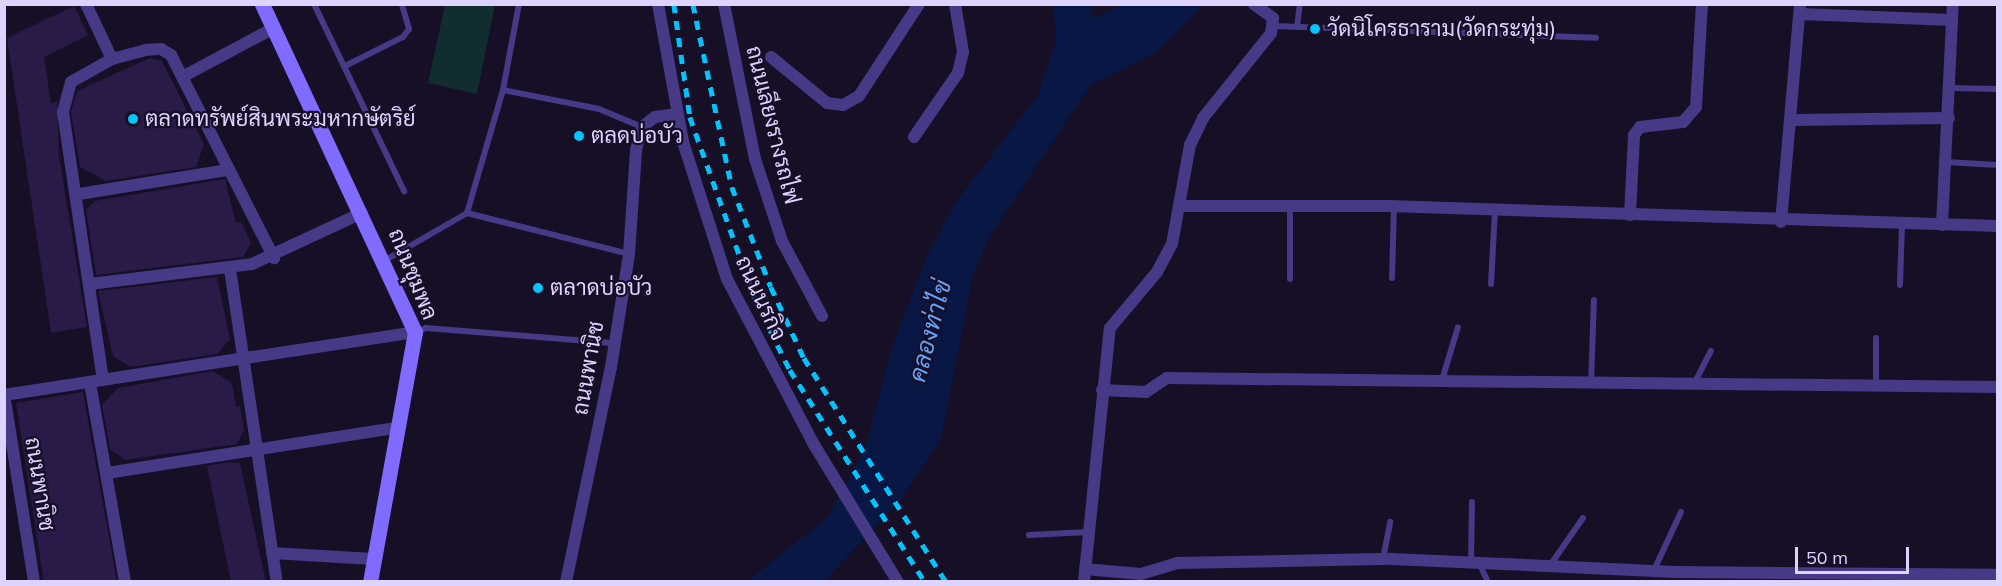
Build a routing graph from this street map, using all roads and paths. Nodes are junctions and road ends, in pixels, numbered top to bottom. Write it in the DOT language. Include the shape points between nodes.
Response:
graph roads {
  1 [pos="86,4"];
  2 [pos="262,4"];
  3 [pos="314,4"];
  4 [pos="402,4"];
  5 [pos="519,4"];
  6 [pos="658,4"];
  7 [pos="724,4"];
  8 [pos="919,4"];
  9 [pos="955,4"];
  10 [pos="1254,4"];
  11 [pos="1300,4"];
  12 [pos="1702,4"];
  13 [pos="1953,4"];
  14 [pos="1800,9"];
  15 [pos="1952,20"];
  16 [pos="1274,26"];
  17 [pos="1297,27"];
  18 [pos="274,28"];
  19 [pos="1596,38"];
  20 [pos="771,57"];
  21 [pos="112,59"];
  22 [pos="345,66"];
  23 [pos="184,76"];
  24 [pos="1950,88"];
  25 [pos="1998,89"];
  26 [pos="503,90"];
  27 [pos="677,114"];
  28 [pos="1949,118"];
  29 [pos="1791,120"];
  30 [pos="642,127"];
  31 [pos="914,137"];
  32 [pos="1946,162"];
  33 [pos="1998,165"];
  34 [pos="228,170"];
  35 [pos="404,191"];
  36 [pos="79,194"];
  37 [pos="1182,206"];
  38 [pos="1394,206"];
  39 [pos="1290,207"];
  40 [pos="1495,210"];
  41 [pos="362,213"];
  42 [pos="467,213"];
  43 [pos="1630,215"];
  44 [pos="1781,222"];
  45 [pos="1902,225"];
  46 [pos="1942,225"];
  47 [pos="1998,226"];
  48 [pos="629,254"];
  49 [pos="274,258"];
  50 [pos="384,261"];
  51 [pos="230,268"];
  52 [pos="1392,278"];
  53 [pos="1290,279"];
  54 [pos="1491,284"];
  55 [pos="90,285"];
  56 [pos="1900,285"];
  57 [pos="1594,300"];
  58 [pos="822,316"];
  59 [pos="1458,327"];
  60 [pos="415,332"];
  61 [pos="1876,338"];
  62 [pos="614,343"];
  63 [pos="1711,351"];
  64 [pos="242,362"];
  65 [pos="1442,380"];
  66 [pos="103,381"];
  67 [pos="90,382"];
  68 [pos="1695,382"];
  69 [pos="1876,384"];
  70 [pos="1591,385"];
  71 [pos="1998,387"];
  72 [pos="1101,390"];
  73 [pos="5,394"];
  74 [pos="396,428"];
  75 [pos="256,453"];
  76 [pos="107,473"];
  77 [pos="1472,502"];
  78 [pos="1681,512"];
  79 [pos="1582,518"];
  80 [pos="1390,522"];
  81 [pos="1088,532"];
  82 [pos="1029,535"];
  83 [pos="272,553"];
  84 [pos="373,559"];
  85 [pos="1383,559"];
  86 [pos="1476,564"];
  87 [pos="1551,564"];
  88 [pos="1654,570"];
  89 [pos="1084,575"];
  90 [pos="1998,575"];
  91 [pos="34,582"];
  92 [pos="125,582"];
  93 [pos="277,582"];
  94 [pos="370,582"];
  95 [pos="566,582"];
  96 [pos="898,582"];
  97 [pos="1488,582"];
  1 -- 21 [label="street"];
  2 -- 18 [label="main road, ถนนชุมพล"];
  3 -- 22 [label="lane"];
  4 -- 22 [label="lane" via="409,29 403,37"];
  5 -- 26 [label="lane"];
  6 -- 27 [label="street, ถนนนรกิจ"];
  7 -- 58 [label="street, ถนนเลียงรางรถไฟ" via="755,159 782,241"];
  8 -- 20 [label="street" via="860,96 843,105 827,103"];
  9 -- 31 [label="street" via="963,52 958,73"];
  10 -- 16 [label="street" via="1269,13"];
  11 -- 17 [label="lane"];
  12 -- 43 [label="street" via="1696,107 1683,122 1640,127 1634,135"];
  13 -- 15 [label="street"];
  14 -- 15 [label="street"];
  14 -- 29 [label="street"];
  15 -- 24 [label="street"];
  16 -- 17 [label="lane"];
  16 -- 37 [label="street" via="1242,76 1203,118 1190,145"];
  17 -- 19 [label="lane"];
  18 -- 23 [label="street"];
  18 -- 41 [label="main road, ถนนชุมพล"];
  21 -- 23 [label="street" via="161,49"];
  21 -- 36 [label="street" via="70,82 64,93"];
  22 -- 35 [label="lane"];
  23 -- 34 [label="street"];
  24 -- 25 [label="lane"];
  24 -- 28 [label="street"];
  26 -- 30 [label="lane" via="599,109"];
  26 -- 42 [label="lane"];
  27 -- 30 [label="street" via="655,117"];
  27 -- 96 [label="street, ถนนนรกิจ" via="705,223 727,279 813,443"];
  28 -- 29 [label="street"];
  28 -- 32 [label="street"];
  29 -- 44 [label="street"];
  30 -- 48 [label="street, ถนนพานิช"];
  32 -- 33 [label="lane"];
  32 -- 46 [label="street"];
  34 -- 36 [label="street"];
  34 -- 49 [label="street"];
  36 -- 55 [label="street"];
  37 -- 39 [label="street"];
  37 -- 72 [label="street" via="1172,244 1157,272 1110,328"];
  38 -- 39 [label="street"];
  38 -- 40 [label="street"];
  38 -- 52 [label="lane"];
  39 -- 53 [label="lane"];
  40 -- 43 [label="street"];
  40 -- 54 [label="lane"];
  41 -- 49 [label="street"];
  41 -- 50 [label="main road, ถนนชุมพล"];
  42 -- 48 [label="lane"];
  42 -- 50 [label="lane"];
  43 -- 44 [label="street"];
  44 -- 45 [label="street"];
  45 -- 46 [label="street"];
  45 -- 56 [label="lane"];
  46 -- 47 [label="street"];
  48 -- 62 [label="street, ถนนพานิช"];
  49 -- 51 [label="street"];
  50 -- 60 [label="main road, ถนนชุมพล"];
  51 -- 55 [label="street"];
  51 -- 64 [label="street"];
  55 -- 66 [label="street"];
  57 -- 70 [label="lane"];
  59 -- 65 [label="lane"];
  60 -- 62 [label="lane" via="426,328"];
  60 -- 64 [label="street"];
  60 -- 74 [label="main road, ถนนชุมพล"];
  61 -- 69 [label="lane"];
  62 -- 95 [label="street, ถนนพานิช"];
  63 -- 68 [label="lane"];
  64 -- 66 [label="street"];
  64 -- 75 [label="street"];
  65 -- 70 [label="street"];
  65 -- 72 [label="street" via="1167,378 1146,392"];
  66 -- 67 [label="street"];
  67 -- 73 [label="street"];
  67 -- 76 [label="street"];
  68 -- 69 [label="street"];
  68 -- 70 [label="street"];
  69 -- 71 [label="street"];
  72 -- 81 [label="street"];
  73 -- 91 [label="street, ถนนพานิช"];
  74 -- 75 [label="street"];
  74 -- 84 [label="main road, ถนนชุมพล"];
  75 -- 76 [label="street"];
  75 -- 83 [label="street"];
  76 -- 92 [label="street"];
  77 -- 86 [label="lane"];
  78 -- 88 [label="lane"];
  79 -- 87 [label="lane"];
  80 -- 85 [label="lane"];
  81 -- 82 [label="lane"];
  81 -- 89 [label="street"];
  83 -- 84 [label="street"];
  83 -- 93 [label="street"];
  84 -- 94 [label="main road, ถนนชุมพล"];
  85 -- 86 [label="street"];
  85 -- 89 [label="street" via="1177,564 1141,574"];
  86 -- 87 [label="street"];
  86 -- 97 [label="lane"];
  87 -- 88 [label="street"];
  88 -- 90 [label="street"];
}
